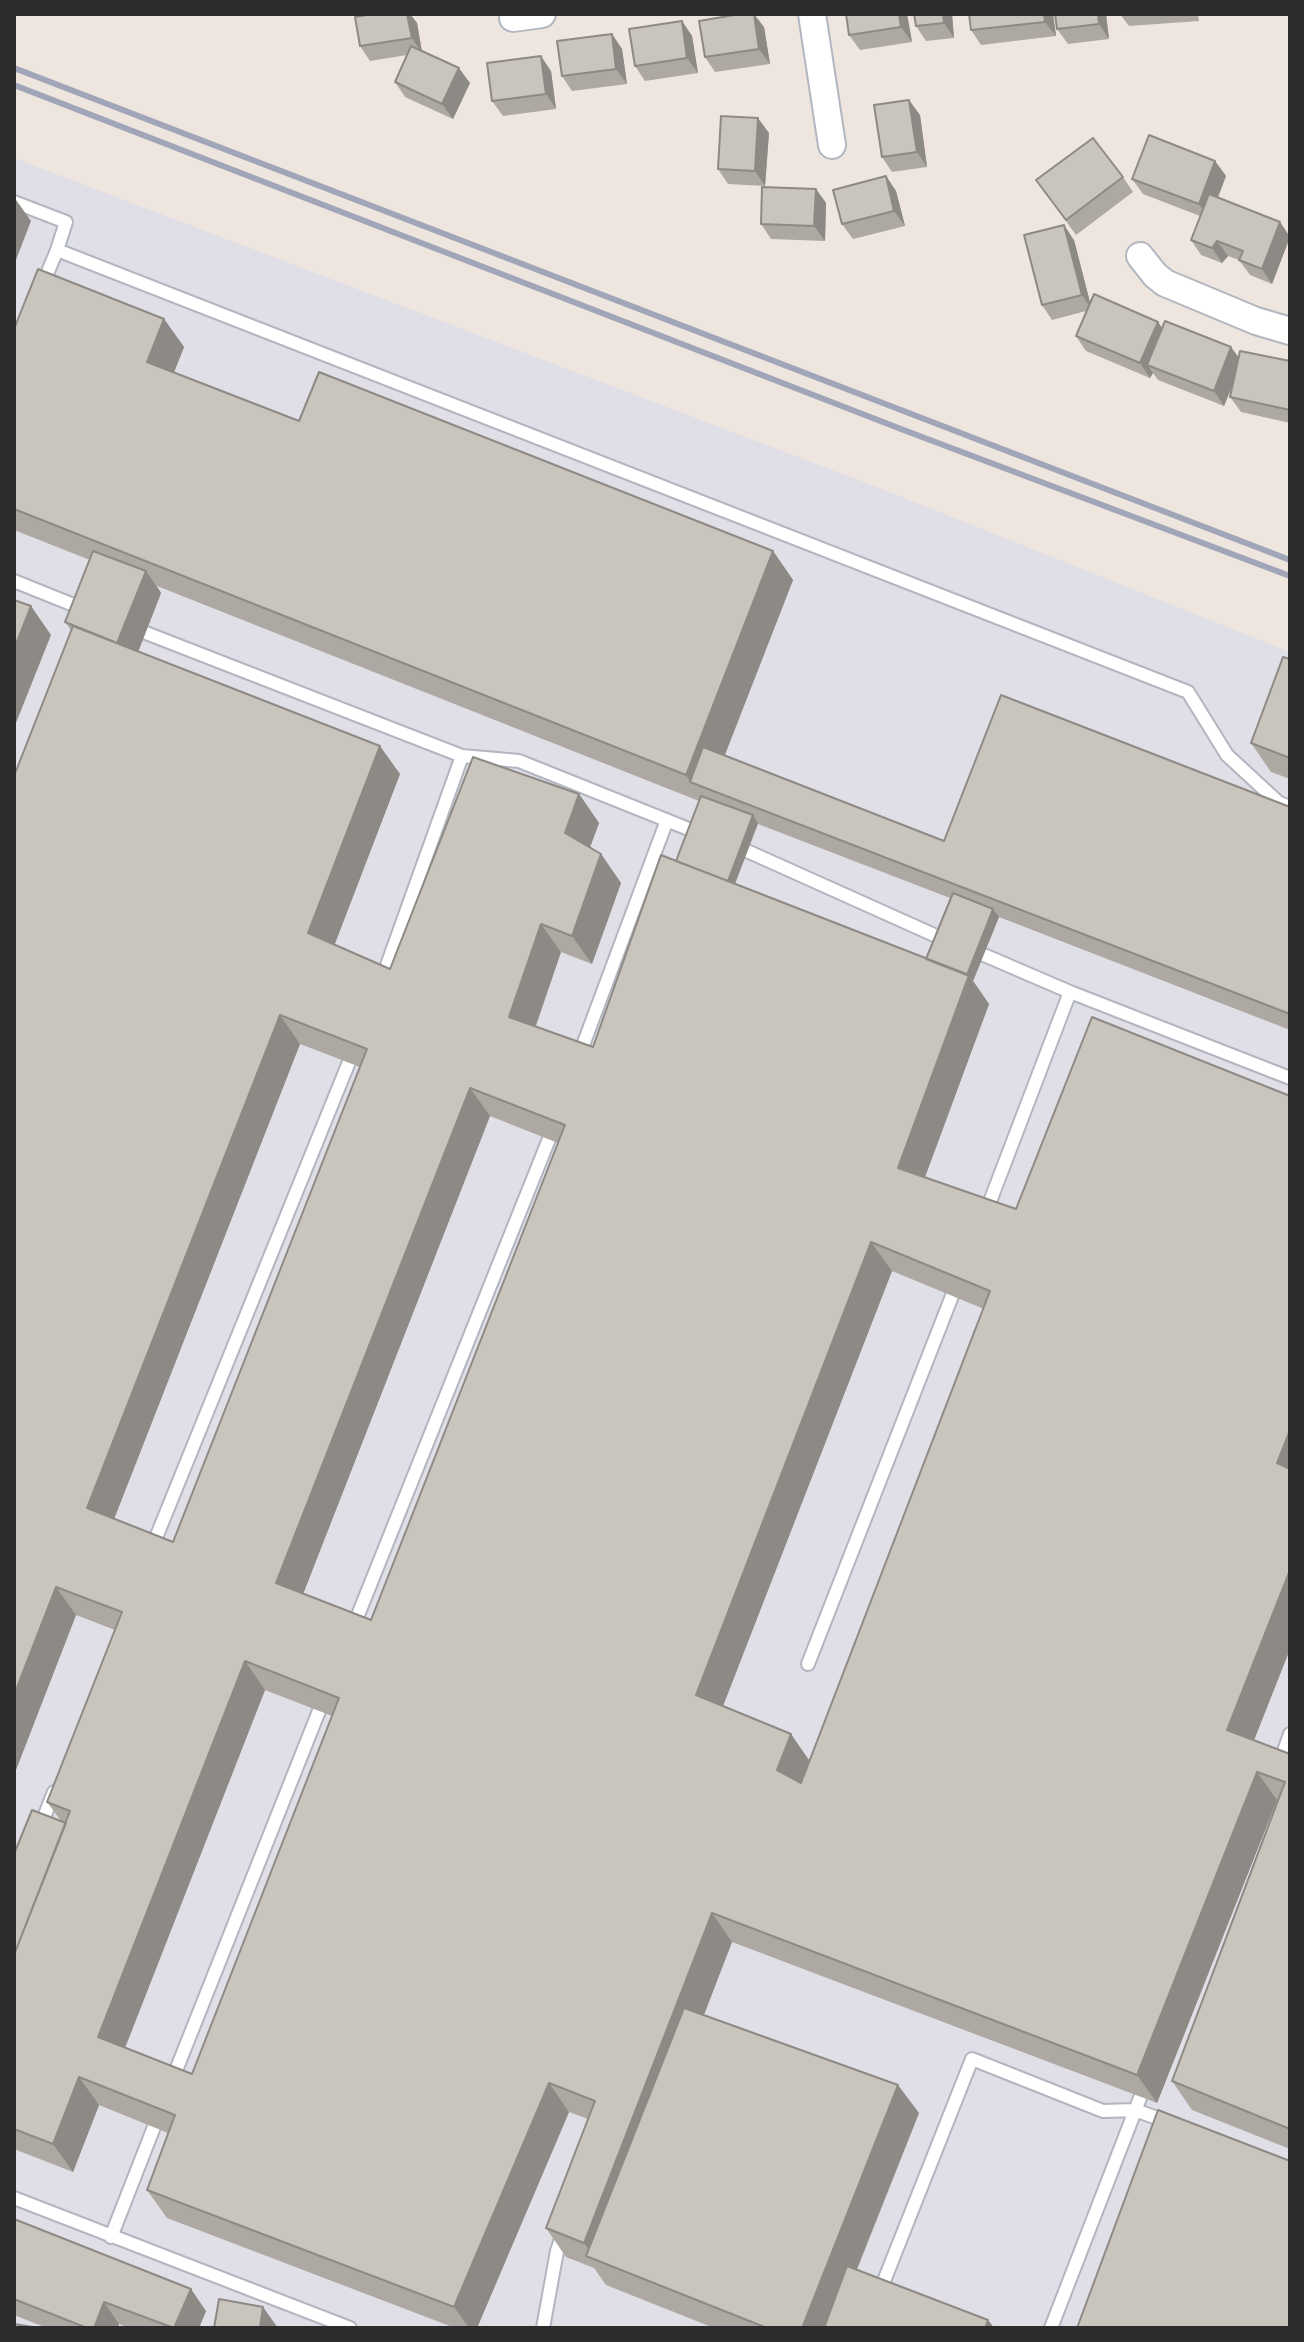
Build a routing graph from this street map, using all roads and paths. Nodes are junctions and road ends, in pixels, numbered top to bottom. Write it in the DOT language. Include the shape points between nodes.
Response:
graph roads {
  1 [pos="542,14"];
  2 [pos="812,14"];
  3 [pos="513,18"];
  4 [pos="832,145"];
  5 [pos="14,202"];
  6 [pos="57,250"];
  7 [pos="1140,256"];
  8 [pos="35,303"];
  9 [pos="1290,331"];
  10 [pos="14,581"];
  11 [pos="93,612"];
  12 [pos="146,633"];
  13 [pos="462,756"];
  14 [pos="1290,807"];
  15 [pos="667,820"];
  16 [pos="696,832"];
  17 [pos="747,851"];
  18 [pos="943,939"];
  19 [pos="984,955"];
  20 [pos="380,985"];
  21 [pos="1070,992"];
  22 [pos="349,1062"];
  23 [pos="576,1062"];
  24 [pos="1290,1078"];
  25 [pos="549,1139"];
  26 [pos="984,1219"];
  27 [pos="952,1296"];
  28 [pos="149,1553"];
  29 [pos="350,1633"];
  30 [pos="808,1664"];
  31 [pos="319,1711"];
  32 [pos="1290,1734"];
  33 [pos="1277,1770"];
  34 [pos="61,1774"];
  35 [pos="35,1841"];
  36 [pos="170,2086"];
  37 [pos="1138,2104"];
  38 [pos="1177,2126"];
  39 [pos="154,2127"];
  40 [pos="14,2198"];
  41 [pos="567,2222"];
  42 [pos="111,2237"];
  43 [pos="884,2281"];
  44 [pos="545,2327"];
  45 [pos="350,2328"];
  46 [pos="1051,2328"];
  1 -- 3 [label="street"];
  2 -- 4 [label="street"];
  5 -- 6 [label="lane" via="66,222"];
  6 -- 8 [label="lane"];
  6 -- 14 [label="lane" via="1188,692 1227,755"];
  7 -- 9 [label="street" via="1165,283"];
  10 -- 11 [label="lane"];
  12 -- 13 [label="lane"];
  13 -- 15 [label="lane" via="519,761"];
  13 -- 20 [label="lane"];
  15 -- 16 [label="lane"];
  15 -- 23 [label="lane"];
  17 -- 18 [label="lane"];
  19 -- 21 [label="lane"];
  21 -- 24 [label="lane"];
  21 -- 26 [label="lane"];
  22 -- 28 [label="lane"];
  25 -- 29 [label="lane"];
  27 -- 30 [label="lane"];
  31 -- 36 [label="lane"];
  32 -- 33 [label="lane"];
  34 -- 35 [label="lane"];
  37 -- 38 [label="lane"];
  37 -- 43 [label="lane" via="1103,2111 972,2059"];
  37 -- 46 [label="lane"];
  39 -- 42 [label="lane"];
  40 -- 42 [label="lane"];
  41 -- 44 [label="lane"];
  42 -- 45 [label="lane"];
}
